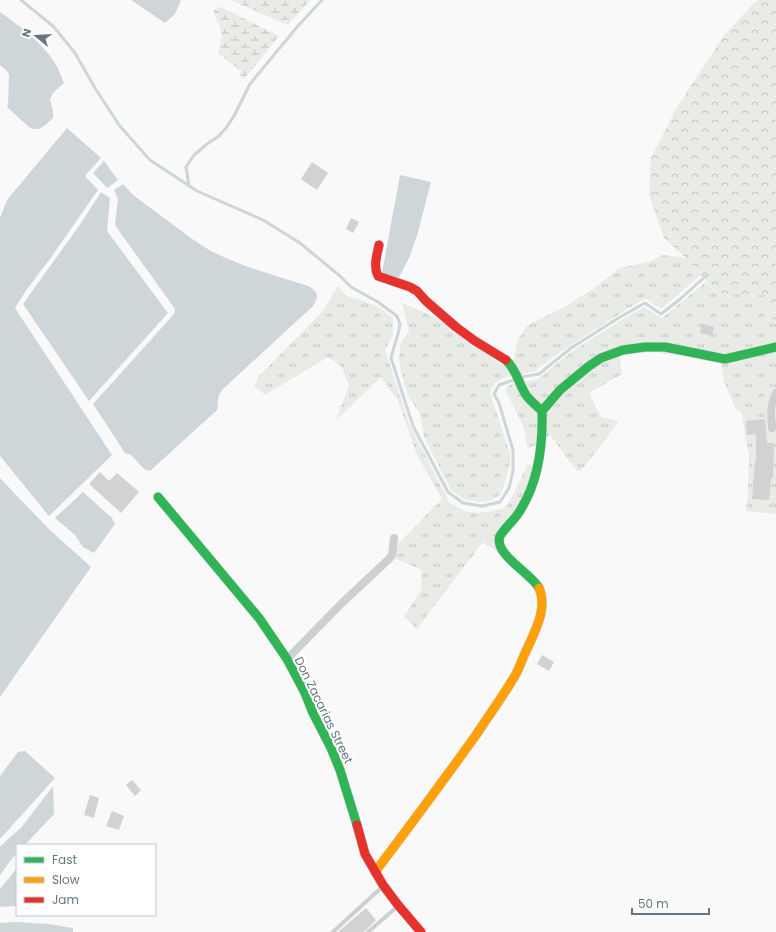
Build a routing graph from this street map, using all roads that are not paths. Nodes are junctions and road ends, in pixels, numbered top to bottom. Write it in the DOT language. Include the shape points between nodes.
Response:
graph roads {
  1 [pos="379,245"];
  2 [pos="776,347"];
  3 [pos="776,393"];
  4 [pos="542,411"];
  5 [pos="772,428"];
  6 [pos="158,497"];
  7 [pos="394,538"];
  8 [pos="287,659"];
  9 [pos="375,872"];
  10 [pos="383,885"];
  11 [pos="398,905"];
  12 [pos="333,932"];
  13 [pos="368,932"];
  14 [pos="421,932"];
  1 -- 4 [label="street" via="376,274 417,291 456,327 504,358 515,371 526,395"];
  2 -- 4 [label="street" via="726,359 665,347 623,350 601,358 589,366 560,390"];
  3 -- 5 [label="street" via="771,410"];
  4 -- 9 [label="street" via="542,440 532,488 521,511 499,539 500,547 536,584 542,594 542,605 534,631 517,671 503,695"];
  6 -- 8 [label="street, Don Zacarias Street" via="259,618"];
  7 -- 8 [label="street" via="389,559"];
  8 -- 9 [label="street, Don Zacarias Street" via="331,748 350,801 362,848"];
  9 -- 10 [label="street, Don Zacarias Street"];
  10 -- 11 [label="street, Don Zacarias Street"];
  10 -- 12 [label="lane"];
  11 -- 13 [label="lane"];
  11 -- 14 [label="street, Don Zacarias Street"];
}
